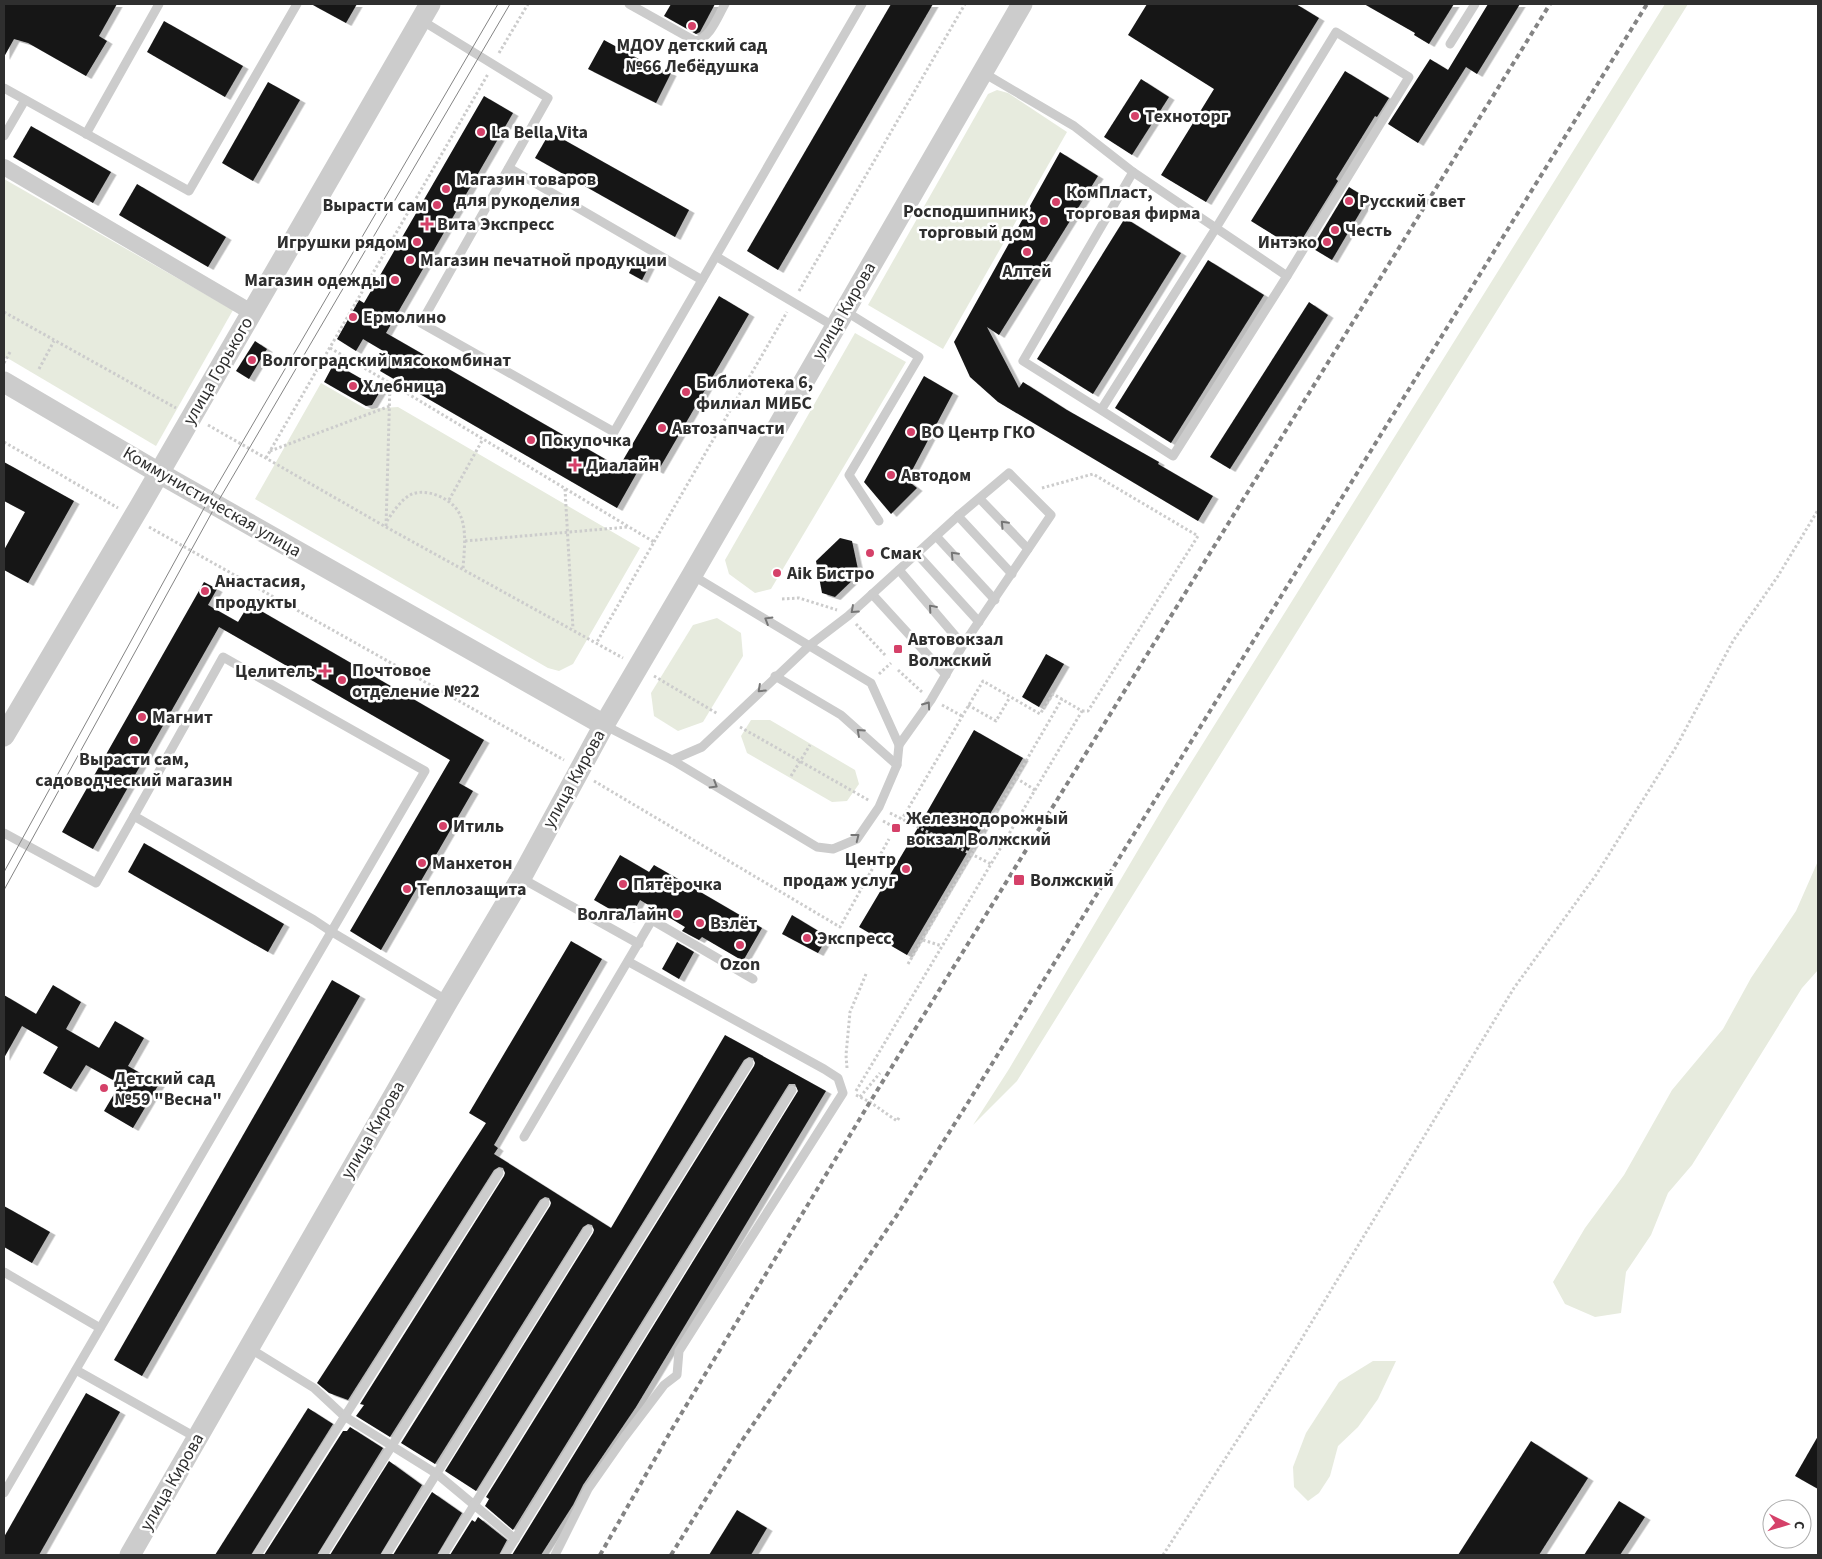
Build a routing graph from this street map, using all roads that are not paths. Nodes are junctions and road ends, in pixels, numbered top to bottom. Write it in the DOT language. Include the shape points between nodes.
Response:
graph roads {
  1 [pos="159,4"];
  2 [pos="297,4"];
  3 [pos="629,4"];
  4 [pos="725,4"];
  5 [pos="862,4"];
  6 [pos="1022,4"];
  7 [pos="1475,4"];
  8 [pos="425,12"];
  9 [pos="1450,44"];
  10 [pos="982,72"];
  11 [pos="4,88"];
  12 [pos="25,100"];
  13 [pos="86,134"];
  14 [pos="4,136"];
  15 [pos="4,166"];
  16 [pos="508,168"];
  17 [pos="1133,172"];
  18 [pos="1216,228"];
  19 [pos="717,257"];
  20 [pos="1287,276"];
  21 [pos="702,280"];
  22 [pos="252,312"];
  23 [pos="840,319"];
  24 [pos="4,382"];
  25 [pos="1101,410"];
  26 [pos="159,473"];
  27 [pos="980,499"];
  28 [pos="958,516"];
  29 [pos="879,520"];
  30 [pos="936,536"];
  31 [pos="1028,549"];
  32 [pos="917,554"];
  33 [pos="899,570"];
  34 [pos="1012,574"];
  35 [pos="692,575"];
  36 [pos="872,594"];
  37 [pos="995,600"];
  38 [pos="979,622"];
  39 [pos="810,644"];
  40 [pos="963,645"];
  41 [pos="946,675"];
  42 [pos="775,676"];
  43 [pos="604,725"];
  44 [pos="4,736"];
  45 [pos="899,745"];
  46 [pos="672,760"];
  47 [pos="896,765"];
  48 [pos="134,816"];
  49 [pos="4,833"];
  50 [pos="520,878"];
  51 [pos="332,932"];
  52 [pos="639,944"];
  53 [pos="629,962"];
  54 [pos="753,980"];
  55 [pos="448,1001"];
  56 [pos="748,1063"];
  57 [pos="792,1090"];
  58 [pos="524,1137"];
  59 [pos="499,1173"];
  60 [pos="545,1203"];
  61 [pos="588,1230"];
  62 [pos="4,1272"];
  63 [pos="100,1328"];
  64 [pos="248,1348"];
  65 [pos="76,1370"];
  66 [pos="344,1416"];
  67 [pos="197,1438"];
  68 [pos="392,1446"];
  69 [pos="437,1474"];
  70 [pos="4,1493"];
  71 [pos="475,1504"];
  72 [pos="515,1539"];
  73 [pos="130,1555"];
  74 [pos="257,1555"];
  75 [pos="323,1555"];
  76 [pos="386,1555"];
  77 [pos="443,1555"];
  78 [pos="505,1555"];
  79 [pos="555,1555"];
  1 -- 13 [label="lane"];
  2 -- 13 [label="lane" via="189,191"];
  3 -- 4 [label="lane" via="695,41 707,35"];
  5 -- 19 [label="lane"];
  6 -- 10 [label="street, улица Кирова"];
  7 -- 9 [label="lane"];
  8 -- 16 [label="lane" via="493,65 548,98"];
  8 -- 22 [label="street, улица Горького"];
  10 -- 17 [label="lane" via="1074,126"];
  10 -- 23 [label="street, улица Кирова"];
  11 -- 12 [label="lane"];
  12 -- 13 [label="lane"];
  12 -- 14 [label="lane"];
  15 -- 22 [label="street"];
  16 -- 21 [label="lane"];
  16 -- 21 [label="lane" via="421,323 614,432"];
  17 -- 18 [label="lane"];
  17 -- 25 [label="lane" via="1023,361"];
  18 -- 20 [label="lane"];
  18 -- 20 [label="lane" via="1336,32 1409,77"];
  18 -- 25 [label="lane"];
  19 -- 21 [label="lane"];
  19 -- 23 [label="lane" via="793,302"];
  20 -- 25 [label="lane" via="1173,456"];
  22 -- 26 [label="street, улица Горького"];
  23 -- 29 [label="lane" via="919,357 849,475"];
  23 -- 35 [label="street, улица Кирова"];
  24 -- 26 [label="street, Коммунистическая улица"];
  26 -- 43 [label="street, Коммунистическая улица"];
  26 -- 44 [label="street, улица Горького"];
  27 -- 28 [label="lane"];
  31 -- 27 [label="lane, one-way"];
  27 -- 31 [label="lane" via="1009,474 1051,515"];
  28 -- 30 [label="lane"];
  28 -- 34 [label="lane"];
  30 -- 32 [label="lane"];
  37 -- 30 [label="lane, one-way"];
  31 -- 34 [label="lane"];
  32 -- 33 [label="lane"];
  32 -- 38 [label="lane"];
  33 -- 36 [label="lane"];
  40 -- 33 [label="lane, one-way"];
  34 -- 37 [label="lane"];
  39 -- 35 [label="lane, one-way"];
  35 -- 43 [label="street, улица Кирова"];
  36 -- 39 [label="lane, one-way"];
  36 -- 41 [label="lane"];
  37 -- 38 [label="lane"];
  38 -- 40 [label="lane"];
  39 -- 42 [label="lane"];
  39 -- 45 [label="lane" via="870,682"];
  40 -- 41 [label="lane"];
  45 -- 41 [label="lane, one-way"];
  42 -- 46 [label="lane, one-way" via="702,747"];
  47 -- 42 [label="lane, one-way" via="841,715"];
  43 -- 46 [label="lane"];
  43 -- 50 [label="street, улица Кирова"];
  45 -- 47 [label="lane"];
  46 -- 47 [label="lane, one-way" via="817,847 833,849 857,839 880,807"];
  48 -- 49 [label="lane" via="96,883"];
  48 -- 51 [label="lane"];
  48 -- 51 [label="lane" via="223,658 425,771"];
  50 -- 52 [label="lane"];
  50 -- 55 [label="street, улица Кирова"];
  51 -- 55 [label="lane"];
  51 -- 63 [label="lane"];
  52 -- 53 [label="lane"];
  52 -- 54 [label="lane" via="652,920"];
  53 -- 58 [label="lane"];
  53 -- 79 [label="lane" via="824,1069 838,1078 843,1093 679,1351 677,1375 664,1385 588,1489"];
  55 -- 64 [label="street, улица Кирова"];
  56 -- 71 [label="lane"];
  57 -- 72 [label="lane"];
  59 -- 66 [label="lane"];
  60 -- 68 [label="lane"];
  61 -- 69 [label="lane"];
  62 -- 63 [label="lane"];
  63 -- 65 [label="lane"];
  64 -- 66 [label="lane" via="314,1388"];
  64 -- 67 [label="street, улица Кирова"];
  65 -- 67 [label="lane"];
  65 -- 70 [label="lane"];
  66 -- 68 [label="lane"];
  66 -- 74 [label="lane"];
  67 -- 73 [label="street, улица Кирова"];
  68 -- 69 [label="lane"];
  68 -- 75 [label="lane"];
  69 -- 71 [label="lane"];
  69 -- 76 [label="lane"];
  71 -- 72 [label="lane"];
  71 -- 77 [label="lane"];
  72 -- 78 [label="lane"];
}
